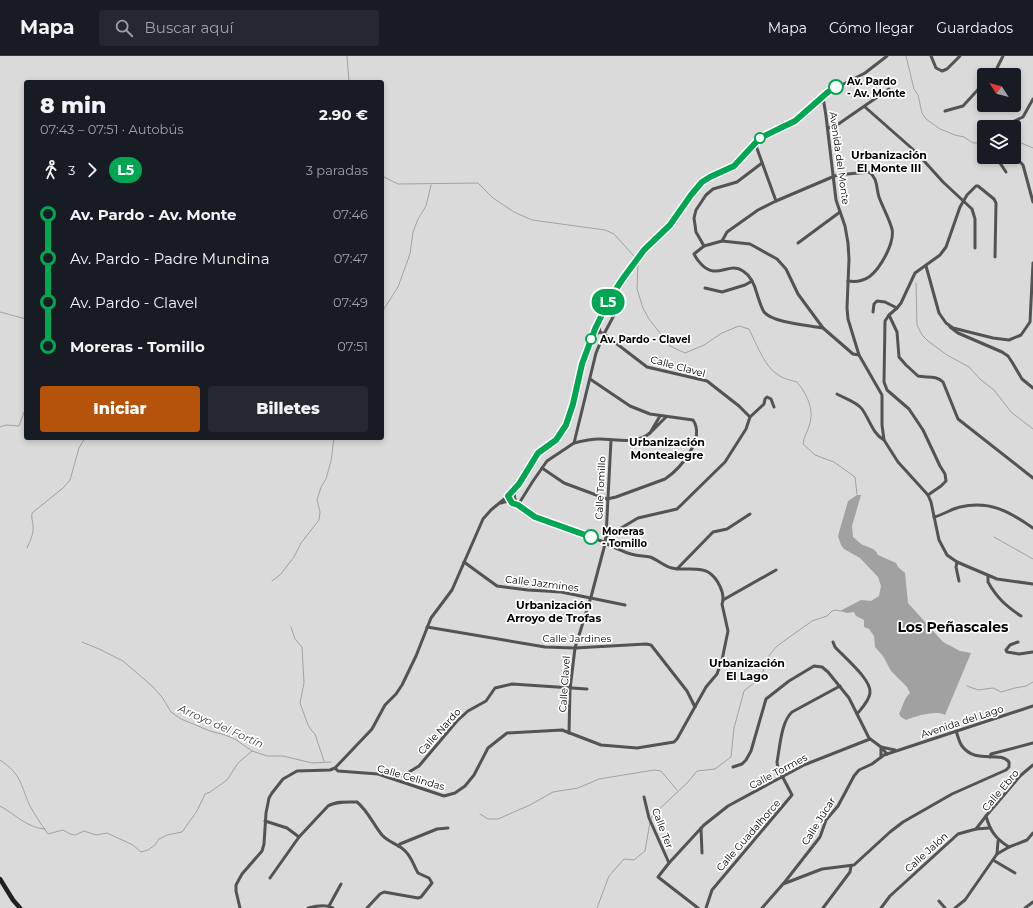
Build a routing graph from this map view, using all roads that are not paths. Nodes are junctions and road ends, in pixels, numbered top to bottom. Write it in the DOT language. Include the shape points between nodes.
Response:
graph roads {
  1 [pos="887,56"];
  2 [pos="931,56"];
  3 [pos="960,56"];
  4 [pos="1003,56"];
  5 [pos="997,68"];
  6 [pos="889,89"];
  7 [pos="977,91"];
  8 [pos="823,97"];
  9 [pos="1033,99"];
  10 [pos="865,107"];
  11 [pos="945,111"];
  12 [pos="1016,120"];
  13 [pos="828,128"];
  14 [pos="755,143"];
  15 [pos="762,163"];
  16 [pos="1021,163"];
  17 [pos="1001,164"];
  18 [pos="1006,172"];
  19 [pos="833,177"];
  20 [pos="776,201"];
  21 [pos="963,201"];
  22 [pos="1033,202"];
  23 [pos="840,212"];
  24 [pos="722,241"];
  25 [pos="798,243"];
  26 [pos="704,246"];
  27 [pos="975,248"];
  28 [pos="995,257"];
  29 [pos="1033,263"];
  30 [pos="926,266"];
  31 [pos="752,281"];
  32 [pos="848,281"];
  33 [pos="705,288"];
  34 [pos="621,302"];
  35 [pos="897,308"];
  36 [pos="873,312"];
  37 [pos="889,314"];
  38 [pos="600,317"];
  39 [pos="1031,322"];
  40 [pos="949,326"];
  41 [pos="823,328"];
  42 [pos="595,329"];
  43 [pos="960,329"];
  44 [pos="602,333"];
  45 [pos="962,335"];
  46 [pos="591,338"];
  47 [pos="860,356"];
  48 [pos="590,379"];
  49 [pos="876,383"];
  50 [pos="881,385"];
  51 [pos="885,387"];
  52 [pos="1033,388"];
  53 [pos="880,390"];
  54 [pos="837,394"];
  55 [pos="882,395"];
  56 [pos="774,407"];
  57 [pos="660,416"];
  58 [pos="666,417"];
  59 [pos="750,417"];
  60 [pos="650,433"];
  61 [pos="882,434"];
  62 [pos="878,435"];
  63 [pos="611,440"];
  64 [pos="884,440"];
  65 [pos="574,443"];
  66 [pos="542,468"];
  67 [pos="1033,478"];
  68 [pos="516,487"];
  69 [pos="928,495"];
  70 [pos="510,499"];
  71 [pos="607,499"];
  72 [pos="515,500"];
  73 [pos="518,505"];
  74 [pos="750,514"];
  75 [pos="486,515"];
  76 [pos="934,517"];
  77 [pos="1033,528"];
  78 [pos="606,537"];
  79 [pos="605,543"];
  80 [pos="464,562"];
  81 [pos="957,562"];
  82 [pos="677,569"];
  83 [pos="776,570"];
  84 [pos="988,576"];
  85 [pos="959,580"];
  86 [pos="1033,584"];
  87 [pos="591,597"];
  88 [pos="724,600"];
  89 [pos="625,605"];
  90 [pos="1021,616"];
  91 [pos="427,627"];
  92 [pos="833,642"];
  93 [pos="1018,642"];
  94 [pos="575,648"];
  95 [pos="1033,652"];
  96 [pos="840,686"];
  97 [pos="570,689"];
  98 [pos="588,690"];
  99 [pos="1033,706"];
  100 [pos="695,707"];
  101 [pos="857,714"];
  102 [pos="956,731"];
  103 [pos="570,733"];
  104 [pos="870,739"];
  105 [pos="1033,744"];
  106 [pos="881,747"];
  107 [pos="896,750"];
  108 [pos="887,754"];
  109 [pos="991,756"];
  110 [pos="881,757"];
  111 [pos="1033,765"];
  112 [pos="734,767"];
  113 [pos="336,768"];
  114 [pos="782,776"];
  115 [pos="393,778"];
  116 [pos="644,797"];
  117 [pos="986,816"];
  118 [pos="265,821"];
  119 [pos="448,828"];
  120 [pos="701,828"];
  121 [pos="989,828"];
  122 [pos="976,829"];
  123 [pos="1033,834"];
  124 [pos="299,837"];
  125 [pos="998,840"];
  126 [pos="398,846"];
  127 [pos="1009,847"];
  128 [pos="702,854"];
  129 [pos="997,854"];
  130 [pos="993,860"];
  131 [pos="669,863"];
  132 [pos="851,866"];
  133 [pos="1015,873"];
  134 [pos="270,878"];
  135 [pos="0,879"];
  136 [pos="341,884"];
  137 [pos="783,884"];
  138 [pos="939,901"];
  139 [pos="1033,902"];
  140 [pos="329,906"];
  141 [pos="20,908"];
  142 [pos="240,908"];
  143 [pos="308,908"];
  144 [pos="333,908"];
  145 [pos="367,908"];
  146 [pos="698,908"];
  147 [pos="706,908"];
  148 [pos="762,908"];
  149 [pos="823,908"];
  150 [pos="881,908"];
  151 [pos="945,908"];
  152 [pos="955,908"];
  153 [pos="1025,908"];
  1 -- 8 [label="street"];
  2 -- 3 [label="street" via="936,68 942,71"];
  4 -- 5 [label="street"];
  6 -- 10 [label="street"];
  7 -- 11 [label="street" via="963,106"];
  8 -- 13 [label="street, Avenida del Monte"];
  8 -- 14 [label="street" via="795,121 765,135"];
  9 -- 12 [label="street" via="1023,117"];
  10 -- 13 [label="street"];
  10 -- 21 [label="street" via="916,152"];
  13 -- 19 [label="street, Avenida del Monte"];
  14 -- 15 [label="street"];
  14 -- 38 [label="street" via="734,166 710,177 696,188 670,225 644,250 610,298"];
  15 -- 20 [label="street"];
  15 -- 26 [label="street" via="737,182 713,189 706,195 694,218 696,232"];
  16 -- 22 [label="street"];
  17 -- 18 [label="street"];
  19 -- 20 [label="street"];
  19 -- 23 [label="street, Avenida del Monte"];
  19 -- 32 [label="street" via="866,172 873,175 892,229 891,243 876,270 863,280"];
  20 -- 24 [label="street" via="758,210 728,232"];
  21 -- 27 [label="street" via="974,213"];
  21 -- 28 [label="street" via="977,185 994,199"];
  21 -- 30 [label="street" via="946,247"];
  23 -- 25 [label="street"];
  23 -- 32 [label="street, Avenida del Monte" via="848,243"];
  24 -- 26 [label="street"];
  24 -- 41 [label="street" via="750,244 777,260 786,269 798,294"];
  26 -- 31 [label="street" via="694,254 709,271 740,269"];
  29 -- 39 [label="street"];
  30 -- 35 [label="street" via="915,273"];
  30 -- 40 [label="street" via="939,313"];
  31 -- 33 [label="street" via="722,292"];
  31 -- 41 [label="street" via="764,312 770,316"];
  32 -- 47 [label="street, Avenida del Monte" via="848,319"];
  34 -- 44 [label="street"];
  35 -- 36 [label="street" via="877,301"];
  35 -- 37 [label="street"];
  37 -- 51 [label="street" via="885,321"];
  37 -- 67 [label="street" via="897,332 898,352 902,361 918,376 940,378 958,420"];
  38 -- 42 [label="street"];
  38 -- 44 [label="street" via="599,327"];
  39 -- 43 [label="street" via="1021,335 1009,340"];
  40 -- 43 [label="street"];
  40 -- 45 [label="street"];
  41 -- 47 [label="street" via="853,354"];
  42 -- 44 [label="street, Calle Clavel"];
  42 -- 46 [label="street"];
  43 -- 45 [label="street"];
  44 -- 46 [label="street"];
  44 -- 48 [label="street"];
  44 -- 59 [label="street, Calle Clavel" via="651,369 707,381"];
  45 -- 52 [label="street" via="1008,356 1022,379"];
  46 -- 68 [label="street" via="566,425 556,440 538,453"];
  47 -- 49 [label="street, Avenida del Monte"];
  48 -- 57 [label="street" via="630,406"];
  48 -- 65 [label="street"];
  49 -- 50 [label="street"];
  49 -- 53 [label="street, Avenida del Monte"];
  50 -- 51 [label="street"];
  50 -- 53 [label="street"];
  51 -- 53 [label="street"];
  51 -- 55 [label="street, Avenida del Monte"];
  51 -- 69 [label="street" via="909,409 923,430 945,474 946,481"];
  53 -- 55 [label="street, Avenida del Monte"];
  54 -- 62 [label="street" via="862,408"];
  55 -- 61 [label="street, Avenida del Monte"];
  56 -- 59 [label="street" via="767,397 764,404"];
  57 -- 58 [label="street"];
  57 -- 60 [label="street"];
  58 -- 60 [label="street"];
  58 -- 71 [label="street" via="688,418 694,421 697,430 691,451 672,475 616,498"];
  59 -- 78 [label="street" via="746,429 725,462 677,509 638,518"];
  60 -- 63 [label="street" via="645,438 637,440"];
  61 -- 62 [label="street"];
  61 -- 64 [label="street, Avenida del Monte"];
  62 -- 64 [label="street"];
  63 -- 65 [label="street" via="598,439"];
  63 -- 71 [label="street, Calle Tomillo"];
  64 -- 69 [label="street, Avenida del Monte" via="898,462"];
  65 -- 66 [label="street" via="547,461"];
  66 -- 71 [label="street" via="564,483"];
  66 -- 73 [label="street"];
  68 -- 70 [label="street"];
  68 -- 72 [label="street"];
  69 -- 76 [label="street, Avenida del Monte"];
  70 -- 72 [label="street"];
  70 -- 73 [label="street"];
  70 -- 75 [label="street"];
  70 -- 75 [label="street"];
  71 -- 78 [label="street, Calle Tomillo"];
  72 -- 73 [label="street"];
  73 -- 79 [label="street" via="535,517"];
  74 -- 82 [label="street" via="726,529 713,532"];
  75 -- 80 [label="street"];
  76 -- 77 [label="street" via="961,507 989,506 1012,514"];
  76 -- 81 [label="street, Avenida del Monte" via="942,548"];
  78 -- 79 [label="street, Calle Clavel"];
  79 -- 82 [label="street"];
  79 -- 87 [label="street, Calle Clavel"];
  80 -- 87 [label="street, Calle Jazmines" via="497,586"];
  80 -- 91 [label="street" via="452,590 435,611"];
  81 -- 84 [label="street, Avenida del Monte"];
  81 -- 85 [label="street"];
  82 -- 88 [label="street, Calle Celindas" via="704,570 712,575"];
  83 -- 88 [label="street"];
  84 -- 86 [label="street, Avenida del Monte" via="1004,581"];
  84 -- 90 [label="street" via="988,582 996,596"];
  87 -- 89 [label="street, Calle Jazmines"];
  87 -- 94 [label="street, Calle Clavel"];
  88 -- 100 [label="street, Calle Celindas" via="722,604 728,631 722,660 717,674"];
  91 -- 94 [label="street, Calle Jardines" via="545,647"];
  91 -- 113 [label="street" via="402,685 385,705 372,729"];
  92 -- 101 [label="street" via="868,683 870,694"];
  93 -- 95 [label="street" via="1010,645 1007,652"];
  94 -- 97 [label="street, Calle Clavel"];
  94 -- 100 [label="street, Calle Jardines" via="651,645 687,691"];
  96 -- 101 [label="street, Avenida del Lago"];
  96 -- 112 [label="street, Avenida del Lago" via="825,669 814,666 779,688 764,704 749,756 742,764"];
  96 -- 114 [label="street, Calle Guadalhorce" via="788,716 784,723 777,762"];
  97 -- 98 [label="street, Calle Nardo"];
  97 -- 103 [label="street, Calle Clavel"];
  97 -- 115 [label="street, Calle Nardo" via="512,684 495,688 486,701 468,710 457,721 418,766 404,775"];
  99 -- 102 [label="street, Avenida del Lago"];
  100 -- 103 [label="street, Calle Celindas" via="674,742 637,748 601,745"];
  101 -- 104 [label="street, Avenida del Lago"];
  102 -- 107 [label="street, Avenida del Lago"];
  102 -- 109 [label="street" via="964,749 980,757"];
  103 -- 115 [label="street, Calle Celindas" via="562,730 507,733 488,748 474,775 465,786 450,795 444,796"];
  104 -- 106 [label="street, Avenida del Lago"];
  104 -- 114 [label="street, Calle Tormes"];
  105 -- 109 [label="street"];
  106 -- 107 [label="street, Avenida del Lago"];
  106 -- 108 [label="street, Avenida del Lago"];
  106 -- 110 [label="street"];
  107 -- 108 [label="street, Avenida del Lago"];
  108 -- 110 [label="street, Calle Júcar"];
  109 -- 132 [label="street" via="1008,759 1009,767 952,794 903,822"];
  110 -- 137 [label="street, Calle Júcar" via="859,770 854,776 838,806 826,820 820,837"];
  111 -- 117 [label="street, Calle Ebro" via="1020,776"];
  113 -- 115 [label="street, Calle Celindas" via="338,771 378,774"];
  113 -- 118 [label="street, Calle Celindas" via="297,771 288,775 269,798"];
  114 -- 120 [label="street, Calle Tormes" via="728,806"];
  114 -- 147 [label="street, Calle Guadalhorce" via="792,793 791,798 712,890"];
  116 -- 131 [label="street, Calle Ter" via="649,818"];
  117 -- 121 [label="street, Calle Ebro"];
  117 -- 122 [label="street"];
  118 -- 124 [label="street" via="287,828"];
  118 -- 142 [label="street, Calle Celindas" via="262,851 236,885"];
  119 -- 126 [label="street" via="437,829"];
  120 -- 128 [label="street"];
  120 -- 131 [label="street, Calle Tormes"];
  121 -- 122 [label="street, Calle Ebro"];
  121 -- 125 [label="street, Calle Ebro"];
  122 -- 150 [label="street, Calle Jalón" via="958,834 890,896"];
  123 -- 127 [label="street" via="1027,840"];
  124 -- 126 [label="street" via="332,804 357,802 382,835"];
  124 -- 134 [label="street"];
  125 -- 127 [label="street, Calle Ebro"];
  125 -- 129 [label="street"];
  126 -- 145 [label="street" via="403,848 412,860 418,873 429,878 432,885 418,898 384,892"];
  127 -- 129 [label="street"];
  129 -- 130 [label="street"];
  130 -- 133 [label="street"];
  130 -- 152 [label="street" via="965,900"];
  131 -- 146 [label="street, Calle Tormes" via="658,877"];
  132 -- 137 [label="street" via="822,869"];
  132 -- 149 [label="street" via="850,872"];
  135 -- 141 [label="main road"];
  136 -- 140 [label="street"];
  137 -- 148 [label="street, Calle Júcar"];
  138 -- 151 [label="street"];
  139 -- 153 [label="street"];
  140 -- 143 [label="street"];
  140 -- 144 [label="street"];
}
